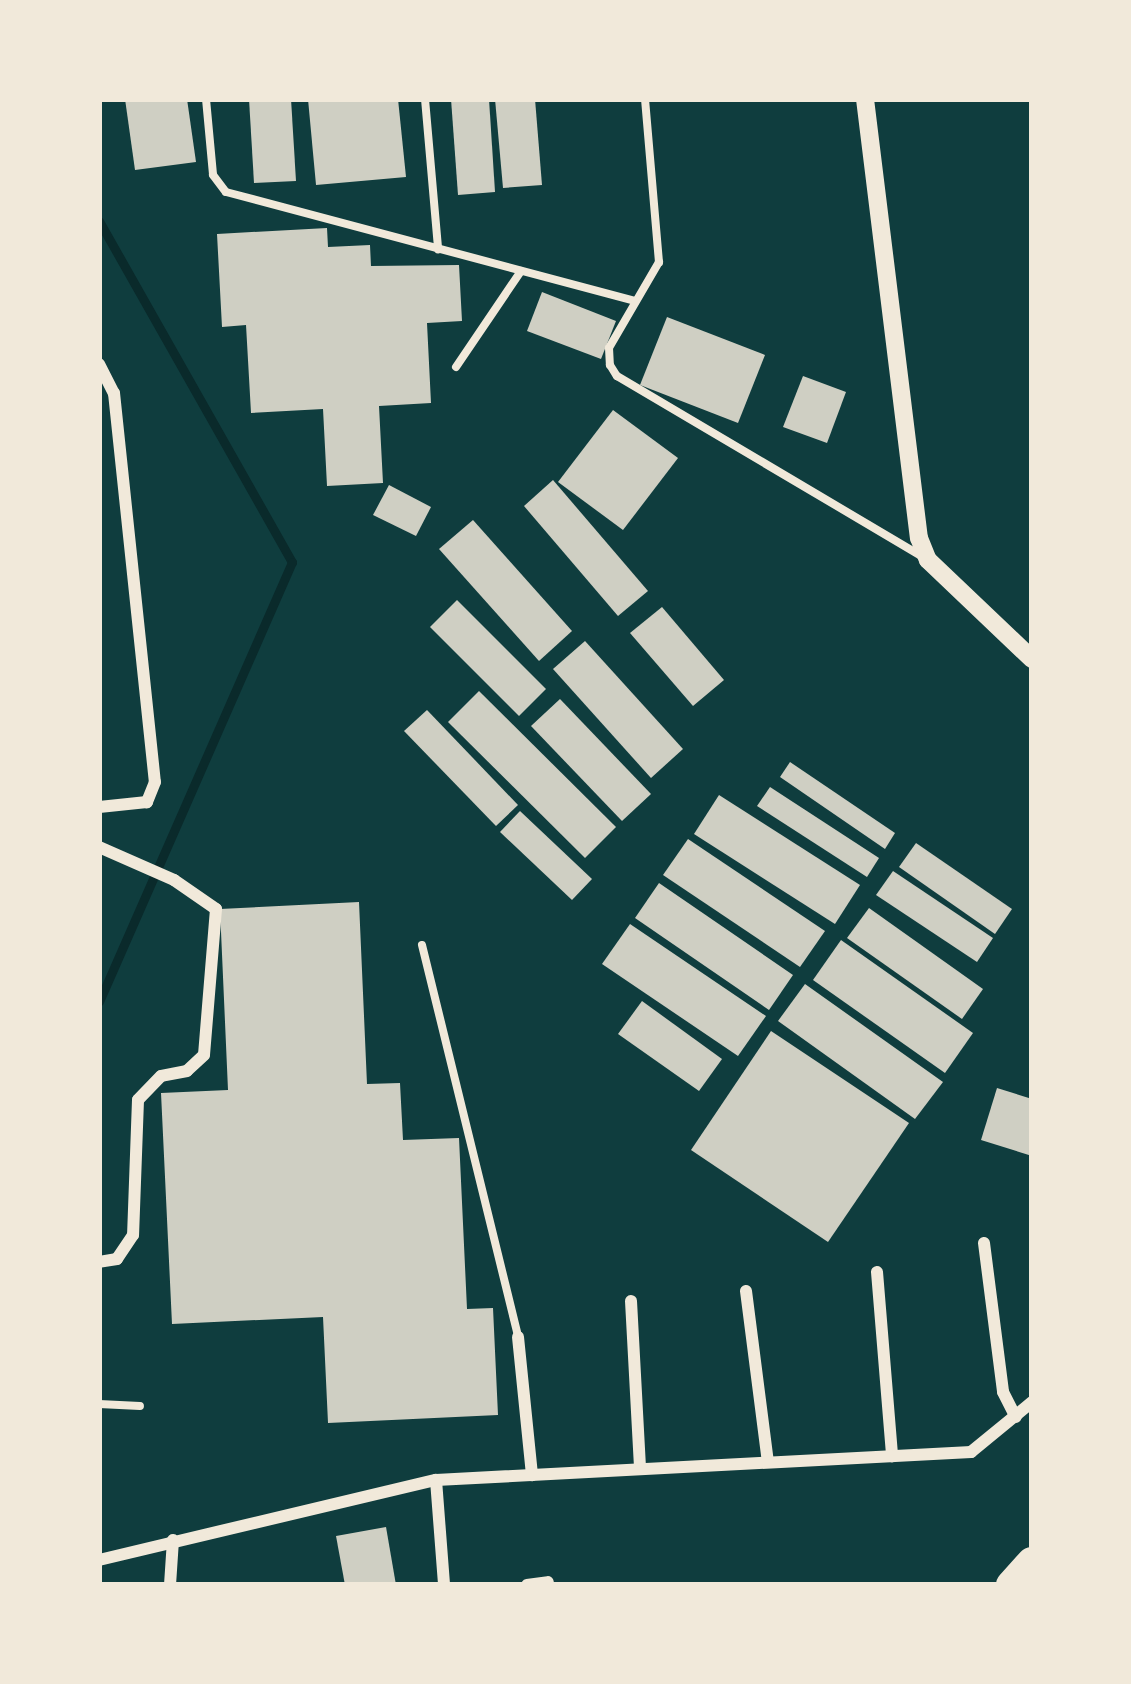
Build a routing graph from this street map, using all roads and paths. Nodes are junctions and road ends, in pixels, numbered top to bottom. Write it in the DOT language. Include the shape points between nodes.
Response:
graph roads {
  1 [pos="206,99"];
  2 [pos="425,99"];
  3 [pos="645,99"];
  4 [pos="865,99"];
  5 [pos="438,248"];
  6 [pos="521,271"];
  7 [pos="635,301"];
  8 [pos="99,364"];
  9 [pos="456,367"];
  10 [pos="928,560"];
  11 [pos="1032,659"];
  12 [pos="99,807"];
  13 [pos="99,847"];
  14 [pos="422,945"];
  15 [pos="984,1243"];
  16 [pos="99,1262"];
  17 [pos="877,1272"];
  18 [pos="746,1292"];
  19 [pos="631,1301"];
  20 [pos="518,1337"];
  21 [pos="1032,1402"];
  22 [pos="99,1404"];
  23 [pos="140,1406"];
  24 [pos="1016,1417"];
  25 [pos="892,1456"];
  26 [pos="768,1462"];
  27 [pos="640,1469"];
  28 [pos="532,1475"];
  29 [pos="436,1480"];
  30 [pos="173,1540"];
  31 [pos="99,1560"];
  32 [pos="1032,1562"];
  33 [pos="548,1582"];
  34 [pos="170,1585"];
  35 [pos="444,1585"];
  36 [pos="527,1585"];
  37 [pos="1010,1585"];
  1 -- 5 [label="lane" via="213,175 223,190"];
  2 -- 5 [label="lane"];
  3 -- 7 [label="lane" via="659,262"];
  4 -- 10 [label="street" via="916,525"];
  5 -- 6 [label="lane"];
  6 -- 7 [label="lane"];
  6 -- 9 [label="lane"];
  7 -- 10 [label="lane" via="609,348 617,376"];
  8 -- 12 [label="street" via="114,393 155,782 147,802"];
  10 -- 11 [label="street"];
  13 -- 16 [label="street" via="216,908 204,1055 187,1072 160,1076 138,1100 133,1235 117,1259"];
  14 -- 20 [label="lane"];
  15 -- 24 [label="street" via="1003,1392"];
  17 -- 25 [label="street"];
  18 -- 26 [label="street"];
  19 -- 27 [label="street"];
  20 -- 28 [label="street"];
  21 -- 24 [label="street"];
  22 -- 23 [label="lane"];
  24 -- 25 [label="street" via="971,1452"];
  25 -- 26 [label="street"];
  26 -- 27 [label="street"];
  27 -- 28 [label="street"];
  28 -- 29 [label="street"];
  29 -- 30 [label="street"];
  29 -- 35 [label="street"];
  30 -- 31 [label="street"];
  30 -- 34 [label="street"];
  32 -- 37 [label="highway"];
  33 -- 36 [label="street"];
}
